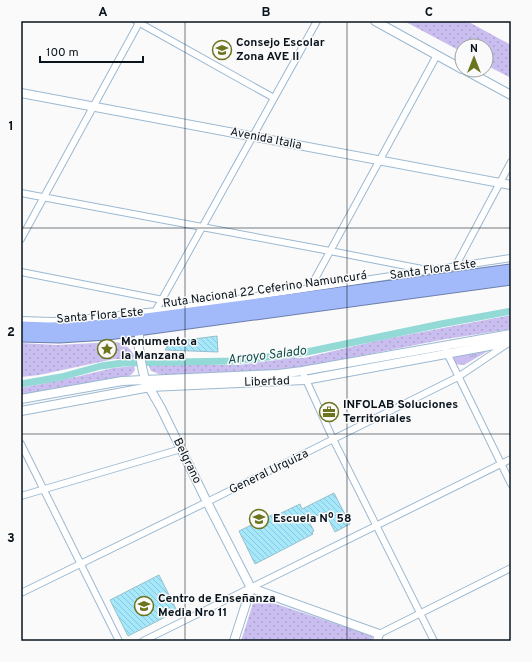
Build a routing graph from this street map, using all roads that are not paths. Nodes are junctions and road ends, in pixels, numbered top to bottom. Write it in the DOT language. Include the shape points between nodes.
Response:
graph roads {
  1 [pos="317,21"];
  2 [pos="375,21"];
  3 [pos="138,22"];
  4 [pos="437,55"];
  5 [pos="454,65"];
  6 [pos="480,78"];
  7 [pos="21,93"];
  8 [pos="511,95"];
  9 [pos="274,98"];
  10 [pos="93,106"];
  11 [pos="253,136"];
  12 [pos="380,160"];
  13 [pos="511,162"];
  14 [pos="500,183"];
  15 [pos="511,185"];
  16 [pos="21,193"];
  17 [pos="44,197"];
  18 [pos="203,227"];
  19 [pos="21,239"];
  20 [pos="330,251"];
  21 [pos="511,258"];
  22 [pos="454,266"];
  23 [pos="428,270"];
  24 [pos="511,270"];
  25 [pos="21,272"];
  26 [pos="511,280"];
  27 [pos="310,288"];
  28 [pos="163,300"];
  29 [pos="157,310"];
  30 [pos="149,319"];
  31 [pos="21,320"];
  32 [pos="21,327"];
  33 [pos="140,330"];
  34 [pos="511,334"];
  35 [pos="21,336"];
  36 [pos="510,342"];
  37 [pos="445,350"];
  38 [pos="302,371"];
  39 [pos="458,377"];
  40 [pos="305,380"];
  41 [pos="147,384"];
  42 [pos="21,398"];
  43 [pos="21,411"];
  44 [pos="333,439"];
  45 [pos="21,444"];
  46 [pos="181,449"];
  47 [pos="511,459"];
  48 [pos="501,464"];
  49 [pos="511,484"];
  50 [pos="43,490"];
  51 [pos="21,496"];
  52 [pos="207,502"];
  53 [pos="377,526"];
  54 [pos="80,564"];
  55 [pos="511,568"];
  56 [pos="251,588"];
  57 [pos="21,593"];
  58 [pos="420,613"];
  59 [pos="378,638"];
  60 [pos="119,641"];
  61 [pos="143,641"];
  62 [pos="234,641"];
  63 [pos="434,641"];
  1 -- 9 [label="street"];
  2 -- 4 [label="street"];
  3 -- 9 [label="street"];
  3 -- 10 [label="street"];
  4 -- 5 [label="street"];
  4 -- 12 [label="street"];
  6 -- 8 [label="street"];
  7 -- 10 [label="street, Avenida Italia"];
  9 -- 11 [label="street"];
  10 -- 11 [label="street, Avenida Italia"];
  10 -- 17 [label="street"];
  11 -- 12 [label="street, Avenida Italia"];
  11 -- 18 [label="street"];
  12 -- 14 [label="street, Avenida Italia"];
  12 -- 20 [label="street"];
  13 -- 14 [label="street"];
  14 -- 15 [label="street, Avenida Italia"];
  14 -- 22 [label="street"];
  16 -- 17 [label="street"];
  17 -- 18 [label="street"];
  17 -- 19 [label="street"];
  18 -- 20 [label="street"];
  18 -- 28 [label="street"];
  20 -- 23 [label="street"];
  20 -- 27 [label="street"];
  21 -- 22 [label="street, Santa Flora Este"];
  22 -- 23 [label="street, Santa Flora Este"];
  23 -- 27 [label="street, Santa Flora Este"];
  24 -- 30 [label="highway, Ruta Nacional 22 Ceferino Namuncurá"];
  25 -- 28 [label="street"];
  26 -- 33 [label="highway, Ruta Nacional 22 Ceferino Namuncurá"];
  27 -- 29 [label="street, Santa Flora Este"];
  28 -- 29 [label="street"];
  29 -- 30 [label="street"];
  29 -- 31 [label="street, Santa Flora Este" via="79,319"];
  30 -- 32 [label="highway, Ruta Nacional 22 Ceferino Namuncurá" via="86,327"];
  30 -- 33 [label="street"];
  33 -- 35 [label="highway, Ruta Nacional 22 Ceferino Namuncurá" via="74,336"];
  33 -- 41 [label="street, Belgrano" via="138,342"];
  34 -- 37 [label="street, Libertad"];
  36 -- 37 [label="street, Libertad"];
  36 -- 39 [label="street, General Urquiza"];
  37 -- 38 [label="street, Libertad"];
  37 -- 39 [label="street"];
  37 -- 40 [label="street, Libertad"];
  38 -- 40 [label="street"];
  38 -- 41 [label="street, Libertad"];
  39 -- 44 [label="street, General Urquiza"];
  39 -- 48 [label="street"];
  40 -- 41 [label="street, Libertad"];
  40 -- 44 [label="street"];
  41 -- 42 [label="street, Libertad" via="122,381"];
  41 -- 43 [label="street, Libertad"];
  41 -- 46 [label="street, Belgrano"];
  44 -- 52 [label="street, General Urquiza"];
  44 -- 53 [label="street"];
  45 -- 50 [label="street"];
  46 -- 50 [label="street"];
  46 -- 52 [label="street, Belgrano"];
  47 -- 48 [label="street"];
  48 -- 49 [label="street"];
  48 -- 53 [label="street"];
  50 -- 51 [label="street"];
  50 -- 54 [label="street"];
  52 -- 54 [label="street, General Urquiza"];
  52 -- 56 [label="street, Belgrano"];
  53 -- 56 [label="street"];
  53 -- 58 [label="street"];
  54 -- 57 [label="street, General Urquiza"];
  54 -- 60 [label="street"];
  55 -- 58 [label="street"];
  56 -- 59 [label="street"];
  56 -- 61 [label="street"];
  56 -- 62 [label="street"];
  58 -- 59 [label="street"];
  58 -- 63 [label="street"];
}
